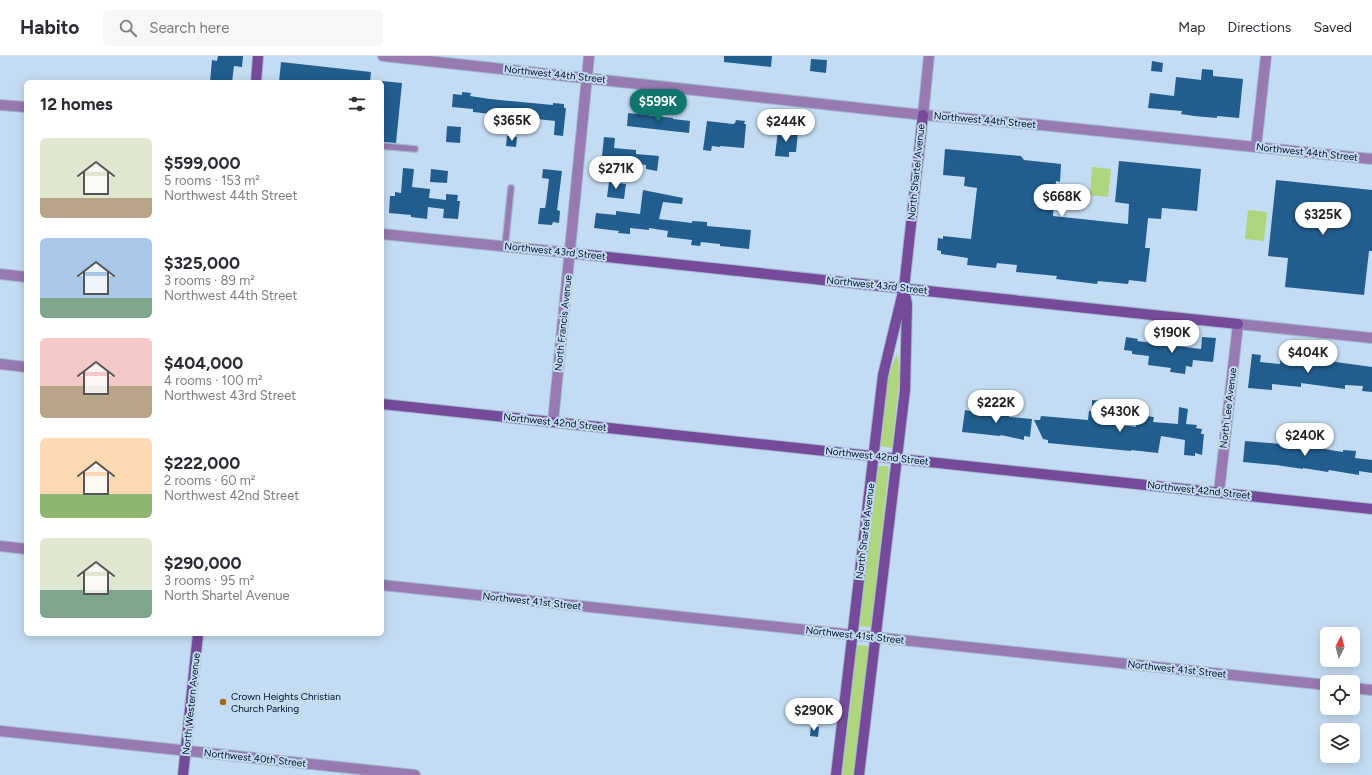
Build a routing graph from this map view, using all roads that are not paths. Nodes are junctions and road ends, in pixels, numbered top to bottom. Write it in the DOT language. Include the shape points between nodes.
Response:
graph roads {
  1 [pos="258,56"];
  2 [pos="383,56"];
  3 [pos="589,56"];
  4 [pos="929,56"];
  5 [pos="1266,56"];
  6 [pos="586,78"];
  7 [pos="256,80"];
  8 [pos="0,105"];
  9 [pos="24,107"];
  10 [pos="923,115"];
  11 [pos="384,146"];
  12 [pos="1256,147"];
  13 [pos="415,149"];
  14 [pos="1372,159"];
  15 [pos="511,188"];
  16 [pos="384,234"];
  17 [pos="505,246"];
  18 [pos="570,253"];
  19 [pos="0,274"];
  20 [pos="24,277"];
  21 [pos="904,288"];
  22 [pos="1238,324"];
  23 [pos="1372,338"];
  24 [pos="0,364"];
  25 [pos="24,367"];
  26 [pos="384,404"];
  27 [pos="553,422"];
  28 [pos="874,456"];
  29 [pos="896,458"];
  30 [pos="1218,492"];
  31 [pos="1372,508"];
  32 [pos="0,546"];
  33 [pos="24,549"];
  34 [pos="384,585"];
  35 [pos="853,635"];
  36 [pos="198,636"];
  37 [pos="876,637"];
  38 [pos="1320,684"];
  39 [pos="1360,689"];
  40 [pos="1372,690"];
  41 [pos="0,731"];
  42 [pos="186,751"];
  43 [pos="183,775"];
  44 [pos="415,775"];
  45 [pos="836,775"];
  46 [pos="859,775"];
  1 -- 7 [label="street"];
  2 -- 6 [label="street, Northwest 44th Street"];
  3 -- 6 [label="street, North Francis Avenue"];
  4 -- 10 [label="street, North Shartel Avenue"];
  5 -- 12 [label="street"];
  6 -- 10 [label="street, Northwest 44th Street"];
  6 -- 18 [label="street, North Francis Avenue"];
  8 -- 9 [label="street"];
  10 -- 12 [label="street, Northwest 44th Street"];
  10 -- 21 [label="street, North Shartel Avenue"];
  11 -- 13 [label="lane"];
  12 -- 14 [label="street, Northwest 44th Street"];
  15 -- 17 [label="lane"];
  16 -- 17 [label="street, Northwest 43rd Street"];
  17 -- 18 [label="street, Northwest 43rd Street"];
  18 -- 21 [label="street, Northwest 43rd Street"];
  18 -- 27 [label="street, North Francis Avenue"];
  19 -- 20 [label="street"];
  21 -- 22 [label="street, Northwest 43rd Street"];
  21 -- 28 [label="street, North Shartel Avenue" via="883,375"];
  21 -- 29 [label="street, North Shartel Avenue" via="907,304 906,371"];
  22 -- 23 [label="street, Northwest 43rd Street"];
  22 -- 30 [label="street, North Lee Avenue"];
  24 -- 25 [label="street"];
  26 -- 27 [label="street, Northwest 42nd Street"];
  27 -- 28 [label="street, Northwest 42nd Street"];
  28 -- 29 [label="street, Northwest 42nd Street"];
  28 -- 35 [label="street, North Shartel Avenue"];
  29 -- 30 [label="street, Northwest 42nd Street"];
  29 -- 37 [label="street, North Shartel Avenue"];
  30 -- 31 [label="street, Northwest 42nd Street"];
  32 -- 33 [label="street"];
  34 -- 35 [label="street, Northwest 41st Street"];
  35 -- 37 [label="street, Northwest 41st Street"];
  35 -- 45 [label="street, North Shartel Avenue"];
  36 -- 42 [label="street, North Western Avenue"];
  37 -- 38 [label="street, Northwest 41st Street"];
  37 -- 46 [label="street, North Shartel Avenue"];
  39 -- 40 [label="street"];
  41 -- 42 [label="street, Northwest 40th Street"];
  42 -- 43 [label="street, North Western Avenue"];
  42 -- 44 [label="street, Northwest 40th Street"];
}
